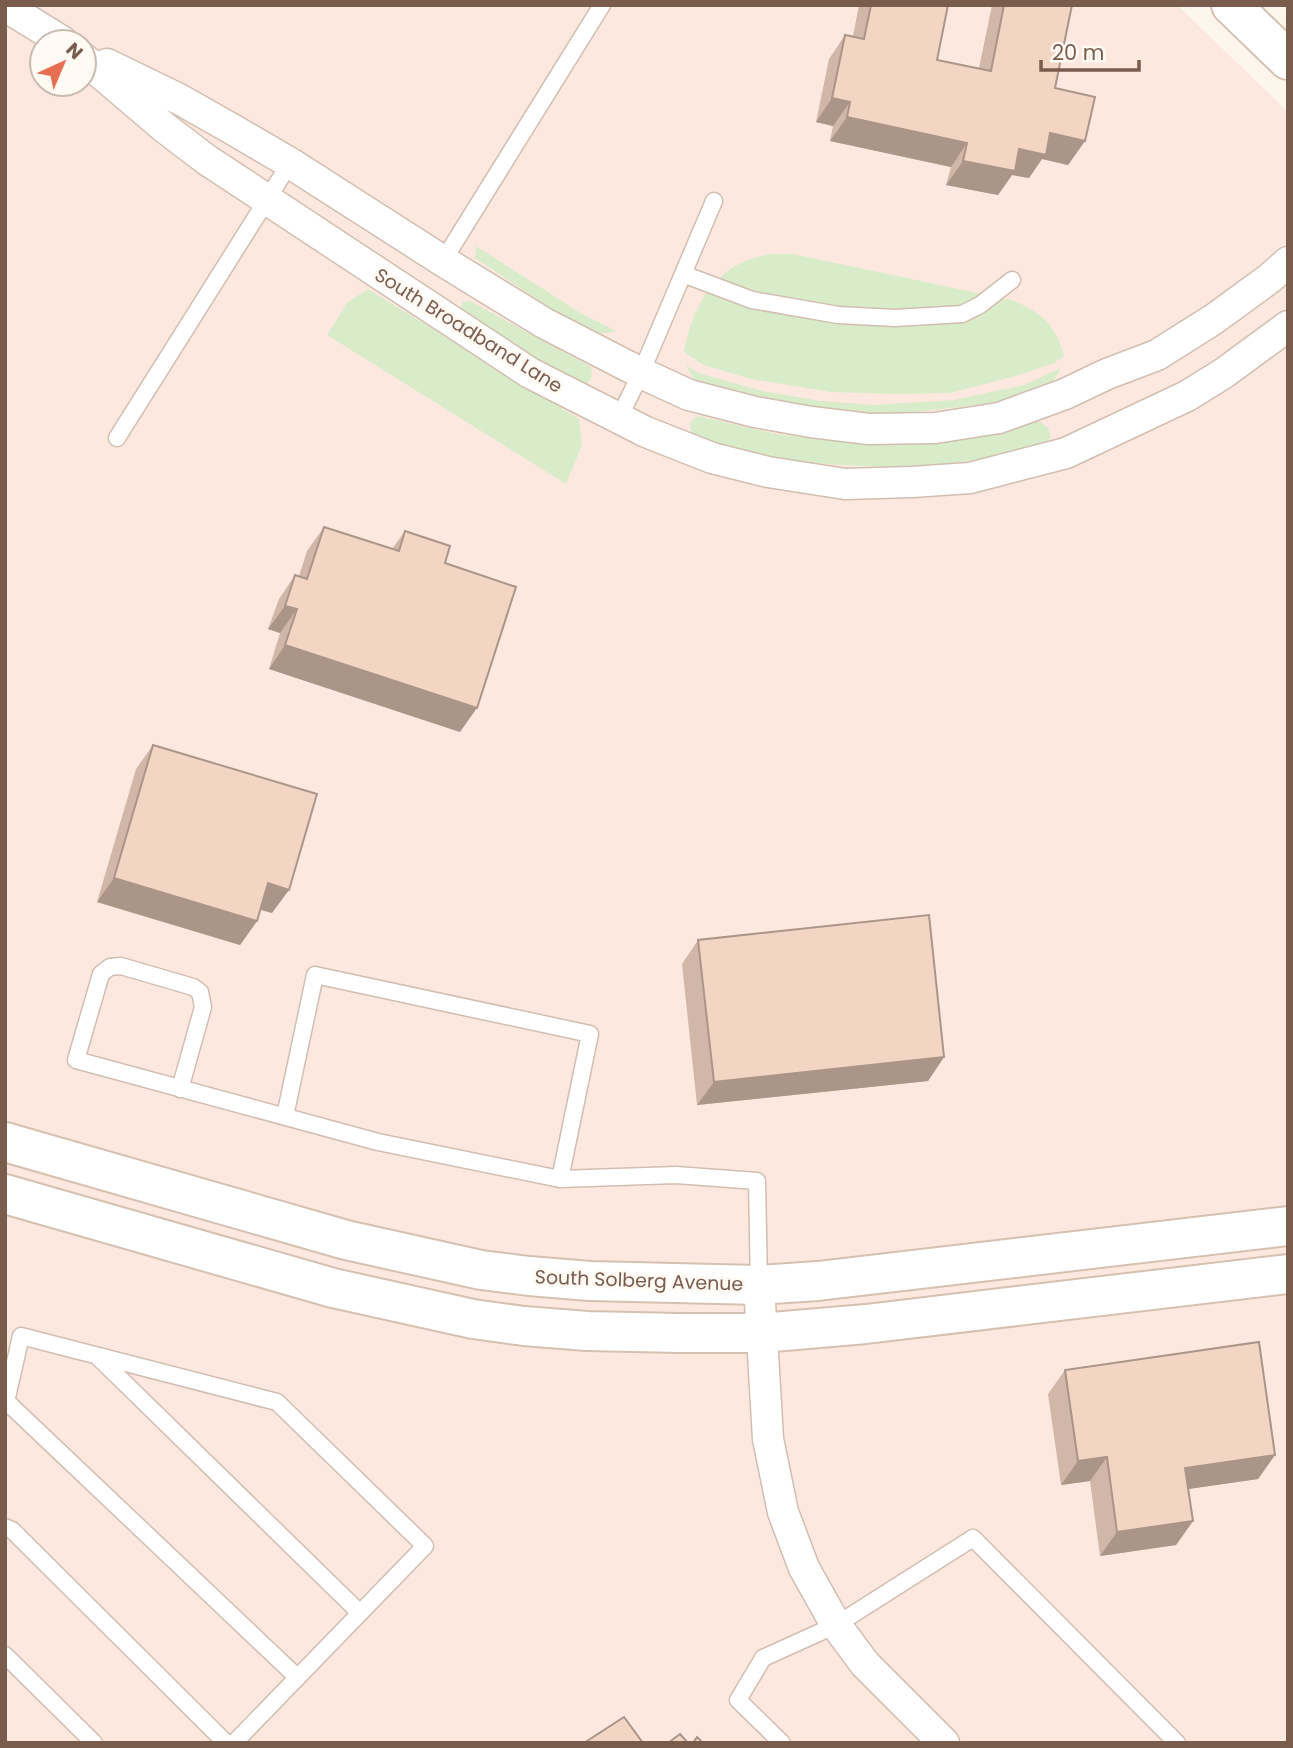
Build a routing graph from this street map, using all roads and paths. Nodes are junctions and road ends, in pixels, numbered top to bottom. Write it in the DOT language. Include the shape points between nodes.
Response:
graph roads {
  1 [pos="602,5"];
  2 [pos="1231,5"];
  3 [pos="5,6"];
  4 [pos="40,28"];
  5 [pos="98,60"];
  6 [pos="1288,61"];
  7 [pos="98,71"];
  8 [pos="290,163"];
  9 [pos="267,200"];
  10 [pos="714,201"];
  11 [pos="443,261"];
  12 [pos="1288,262"];
  13 [pos="683,274"];
  14 [pos="1012,280"];
  15 [pos="1288,326"];
  16 [pos="641,373"];
  17 [pos="619,418"];
  18 [pos="117,438"];
  19 [pos="180,1089"];
  20 [pos="285,1116"];
  21 [pos="5,1142"];
  22 [pos="560,1179"];
  23 [pos="5,1194"];
  24 [pos="1288,1226"];
  25 [pos="1288,1274"];
  26 [pos="759,1285"];
  27 [pos="761,1333"];
  28 [pos="96,1355"];
  29 [pos="6,1404"];
  30 [pos="5,1527"];
  31 [pos="360,1613"];
  32 [pos="836,1625"];
  33 [pos="5,1655"];
  34 [pos="297,1677"];
  35 [pos="94,1743"];
  36 [pos="226,1743"];
  37 [pos="234,1743"];
  38 [pos="782,1743"];
  39 [pos="944,1743"];
  40 [pos="1177,1743"];
  1 -- 11 [label="lane"];
  2 -- 6 [label="street"];
  3 -- 4 [label="street"];
  5 -- 8 [label="street" via="179,99"];
  7 -- 9 [label="street, South Broadband Lane" via="165,128"];
  8 -- 9 [label="lane"];
  8 -- 11 [label="street"];
  9 -- 17 [label="street, South Broadband Lane" via="530,373"];
  9 -- 18 [label="lane"];
  10 -- 13 [label="lane"];
  11 -- 16 [label="street" via="544,323"];
  12 -- 16 [label="street" via="1214,319 1157,355 999,418 935,428 869,429 811,422 689,395"];
  13 -- 14 [label="lane" via="752,300 838,315 895,318 962,314"];
  13 -- 16 [label="lane"];
  15 -- 17 [label="street, South Broadband Lane" via="1188,396 1125,427 1066,453 970,478 845,484 768,472 712,458"];
  16 -- 17 [label="lane"];
  19 -- 19 [label="lane" via="203,1007 200,992 121,966 110,967 101,974 76,1060"];
  19 -- 20 [label="lane"];
  20 -- 22 [label="lane" via="378,1142"];
  20 -- 22 [label="lane" via="315,975 590,1034"];
  21 -- 26 [label="street, South Solberg Avenue" via="346,1240 481,1270 590,1281"];
  22 -- 26 [label="lane" via="676,1175 757,1181"];
  23 -- 27 [label="street" via="333,1288 473,1319 587,1331"];
  24 -- 26 [label="street, South Solberg Avenue"];
  25 -- 27 [label="street"];
  26 -- 27 [label="street"];
  27 -- 32 [label="street" via="768,1439 783,1512 803,1568"];
  28 -- 29 [label="lane" via="21,1336"];
  28 -- 31 [label="lane"];
  28 -- 31 [label="lane" via="277,1402 425,1546"];
  29 -- 34 [label="lane"];
  30 -- 36 [label="lane"];
  31 -- 34 [label="lane"];
  32 -- 38 [label="lane" via="763,1658 738,1700"];
  32 -- 39 [label="street" via="864,1664"];
  32 -- 40 [label="lane" via="973,1538"];
  33 -- 35 [label="lane"];
  34 -- 37 [label="lane"];
}
